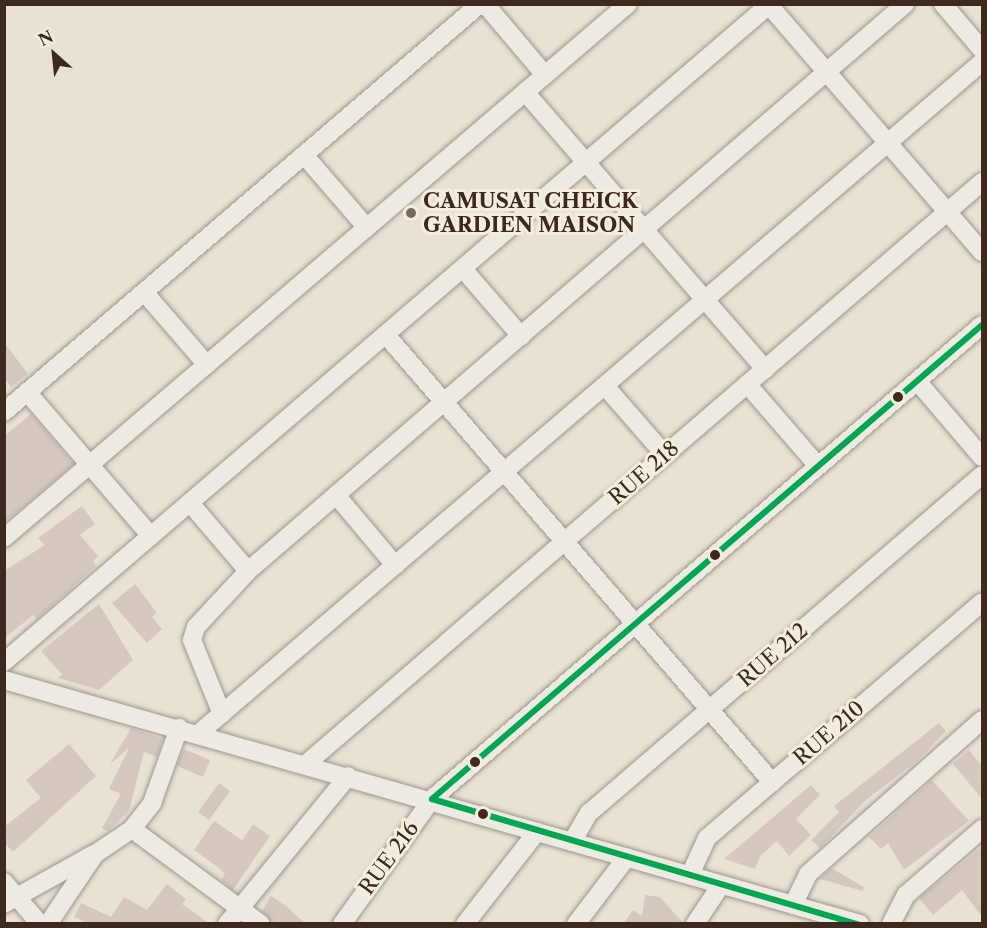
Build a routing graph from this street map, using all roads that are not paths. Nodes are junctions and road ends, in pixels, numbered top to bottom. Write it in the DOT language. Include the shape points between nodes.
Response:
graph roads {
  1 [pos="480,4"];
  2 [pos="485,4"];
  3 [pos="628,4"];
  4 [pos="905,4"];
  5 [pos="943,4"];
  6 [pos="769,5"];
  7 [pos="982,50"];
  8 [pos="982,62"];
  9 [pos="827,72"];
  10 [pos="545,75"];
  11 [pos="525,92"];
  12 [pos="888,143"];
  13 [pos="304,155"];
  14 [pos="586,163"];
  15 [pos="982,182"];
  16 [pos="948,212"];
  17 [pos="367,228"];
  18 [pos="644,230"];
  19 [pos="982,252"];
  20 [pos="463,269"];
  21 [pos="144,292"];
  22 [pos="705,300"];
  23 [pos="982,325"];
  24 [pos="386,335"];
  25 [pos="521,336"];
  26 [pos="207,364"];
  27 [pos="765,369"];
  28 [pos="917,381"];
  29 [pos="747,384"];
  30 [pos="605,386"];
  31 [pos="27,392"];
  32 [pos="444,402"];
  33 [pos="4,412"];
  34 [pos="665,455"];
  35 [pos="982,457"];
  36 [pos="90,465"];
  37 [pos="818,466"];
  38 [pos="505,472"];
  39 [pos="982,475"];
  40 [pos="336,495"];
  41 [pos="190,503"];
  42 [pos="152,536"];
  43 [pos="4,538"];
  44 [pos="564,542"];
  45 [pos="395,566"];
  46 [pos="248,571"];
  47 [pos="982,602"];
  48 [pos="635,624"];
  49 [pos="4,662"];
  50 [pos="5,680"];
  51 [pos="710,709"];
  52 [pos="222,714"];
  53 [pos="982,720"];
  54 [pos="179,728"];
  55 [pos="198,734"];
  56 [pos="306,764"];
  57 [pos="348,776"];
  58 [pos="772,782"];
  59 [pos="432,798"];
  60 [pos="132,829"];
  61 [pos="982,829"];
  62 [pos="537,831"];
  63 [pos="572,842"];
  64 [pos="95,854"];
  65 [pos="627,857"];
  66 [pos="690,875"];
  67 [pos="721,885"];
  68 [pos="8,894"];
  69 [pos="794,905"];
  70 [pos="239,907"];
  71 [pos="820,918"];
  72 [pos="40,924"];
  73 [pos="48,924"];
  74 [pos="227,924"];
  75 [pos="261,924"];
  76 [pos="342,924"];
  77 [pos="465,924"];
  78 [pos="576,924"];
  79 [pos="695,924"];
  80 [pos="860,924"];
  81 [pos="891,924"];
  1 -- 13 [label="street"];
  2 -- 10 [label="street"];
  3 -- 10 [label="street"];
  4 -- 9 [label="street"];
  5 -- 7 [label="street"];
  6 -- 9 [label="street"];
  6 -- 14 [label="street"];
  8 -- 12 [label="street"];
  9 -- 12 [label="street"];
  9 -- 18 [label="street"];
  10 -- 11 [label="street"];
  11 -- 14 [label="street"];
  11 -- 17 [label="street"];
  12 -- 16 [label="street"];
  12 -- 22 [label="street"];
  13 -- 17 [label="street"];
  13 -- 21 [label="street"];
  14 -- 18 [label="street"];
  14 -- 20 [label="street"];
  15 -- 16 [label="street, RUE 218"];
  16 -- 19 [label="street"];
  16 -- 27 [label="street, RUE 218"];
  17 -- 26 [label="street"];
  18 -- 22 [label="street"];
  18 -- 25 [label="street"];
  20 -- 24 [label="street"];
  20 -- 25 [label="street"];
  21 -- 26 [label="street"];
  21 -- 31 [label="street"];
  22 -- 27 [label="street"];
  22 -- 30 [label="street"];
  23 -- 28 [label="street, RUE 216"];
  24 -- 32 [label="street"];
  24 -- 41 [label="street"];
  25 -- 32 [label="street"];
  26 -- 36 [label="street"];
  27 -- 29 [label="street, RUE 218"];
  28 -- 35 [label="street"];
  28 -- 37 [label="street, RUE 216"];
  29 -- 34 [label="street, RUE 218"];
  29 -- 37 [label="street"];
  30 -- 34 [label="street"];
  30 -- 38 [label="street"];
  31 -- 33 [label="street"];
  31 -- 36 [label="street"];
  32 -- 38 [label="street"];
  32 -- 40 [label="street"];
  34 -- 44 [label="street, RUE 218"];
  36 -- 42 [label="street"];
  36 -- 43 [label="street"];
  37 -- 48 [label="street, RUE 216"];
  38 -- 44 [label="street"];
  38 -- 45 [label="street"];
  39 -- 51 [label="street, RUE 212"];
  40 -- 45 [label="street"];
  40 -- 46 [label="street"];
  41 -- 42 [label="street"];
  41 -- 46 [label="street"];
  42 -- 49 [label="street"];
  44 -- 48 [label="street"];
  44 -- 56 [label="street, RUE 218"];
  45 -- 52 [label="street"];
  46 -- 52 [label="street" via="196,627 192,640"];
  47 -- 58 [label="street, RUE 210"];
  48 -- 51 [label="street"];
  48 -- 59 [label="street, RUE 216"];
  50 -- 54 [label="street"];
  51 -- 58 [label="street"];
  51 -- 63 [label="street, RUE 212" via="589,813"];
  52 -- 55 [label="street"];
  53 -- 69 [label="street" via="808,874"];
  54 -- 55 [label="street"];
  54 -- 60 [label="street" via="152,803"];
  55 -- 56 [label="street"];
  56 -- 57 [label="street"];
  57 -- 59 [label="street"];
  57 -- 70 [label="street"];
  58 -- 66 [label="street, RUE 210" via="707,838"];
  59 -- 62 [label="street"];
  59 -- 76 [label="street, RUE 216"];
  60 -- 64 [label="street"];
  60 -- 70 [label="street"];
  61 -- 81 [label="street" via="906,895"];
  62 -- 63 [label="street"];
  62 -- 77 [label="street"];
  63 -- 65 [label="street"];
  64 -- 68 [label="street"];
  64 -- 73 [label="street"];
  65 -- 66 [label="street"];
  65 -- 78 [label="street"];
  66 -- 67 [label="street"];
  67 -- 69 [label="street"];
  67 -- 79 [label="street"];
  68 -- 72 [label="street"];
  69 -- 71 [label="street"];
  70 -- 74 [label="street"];
  70 -- 75 [label="street"];
  71 -- 80 [label="street"];
}
